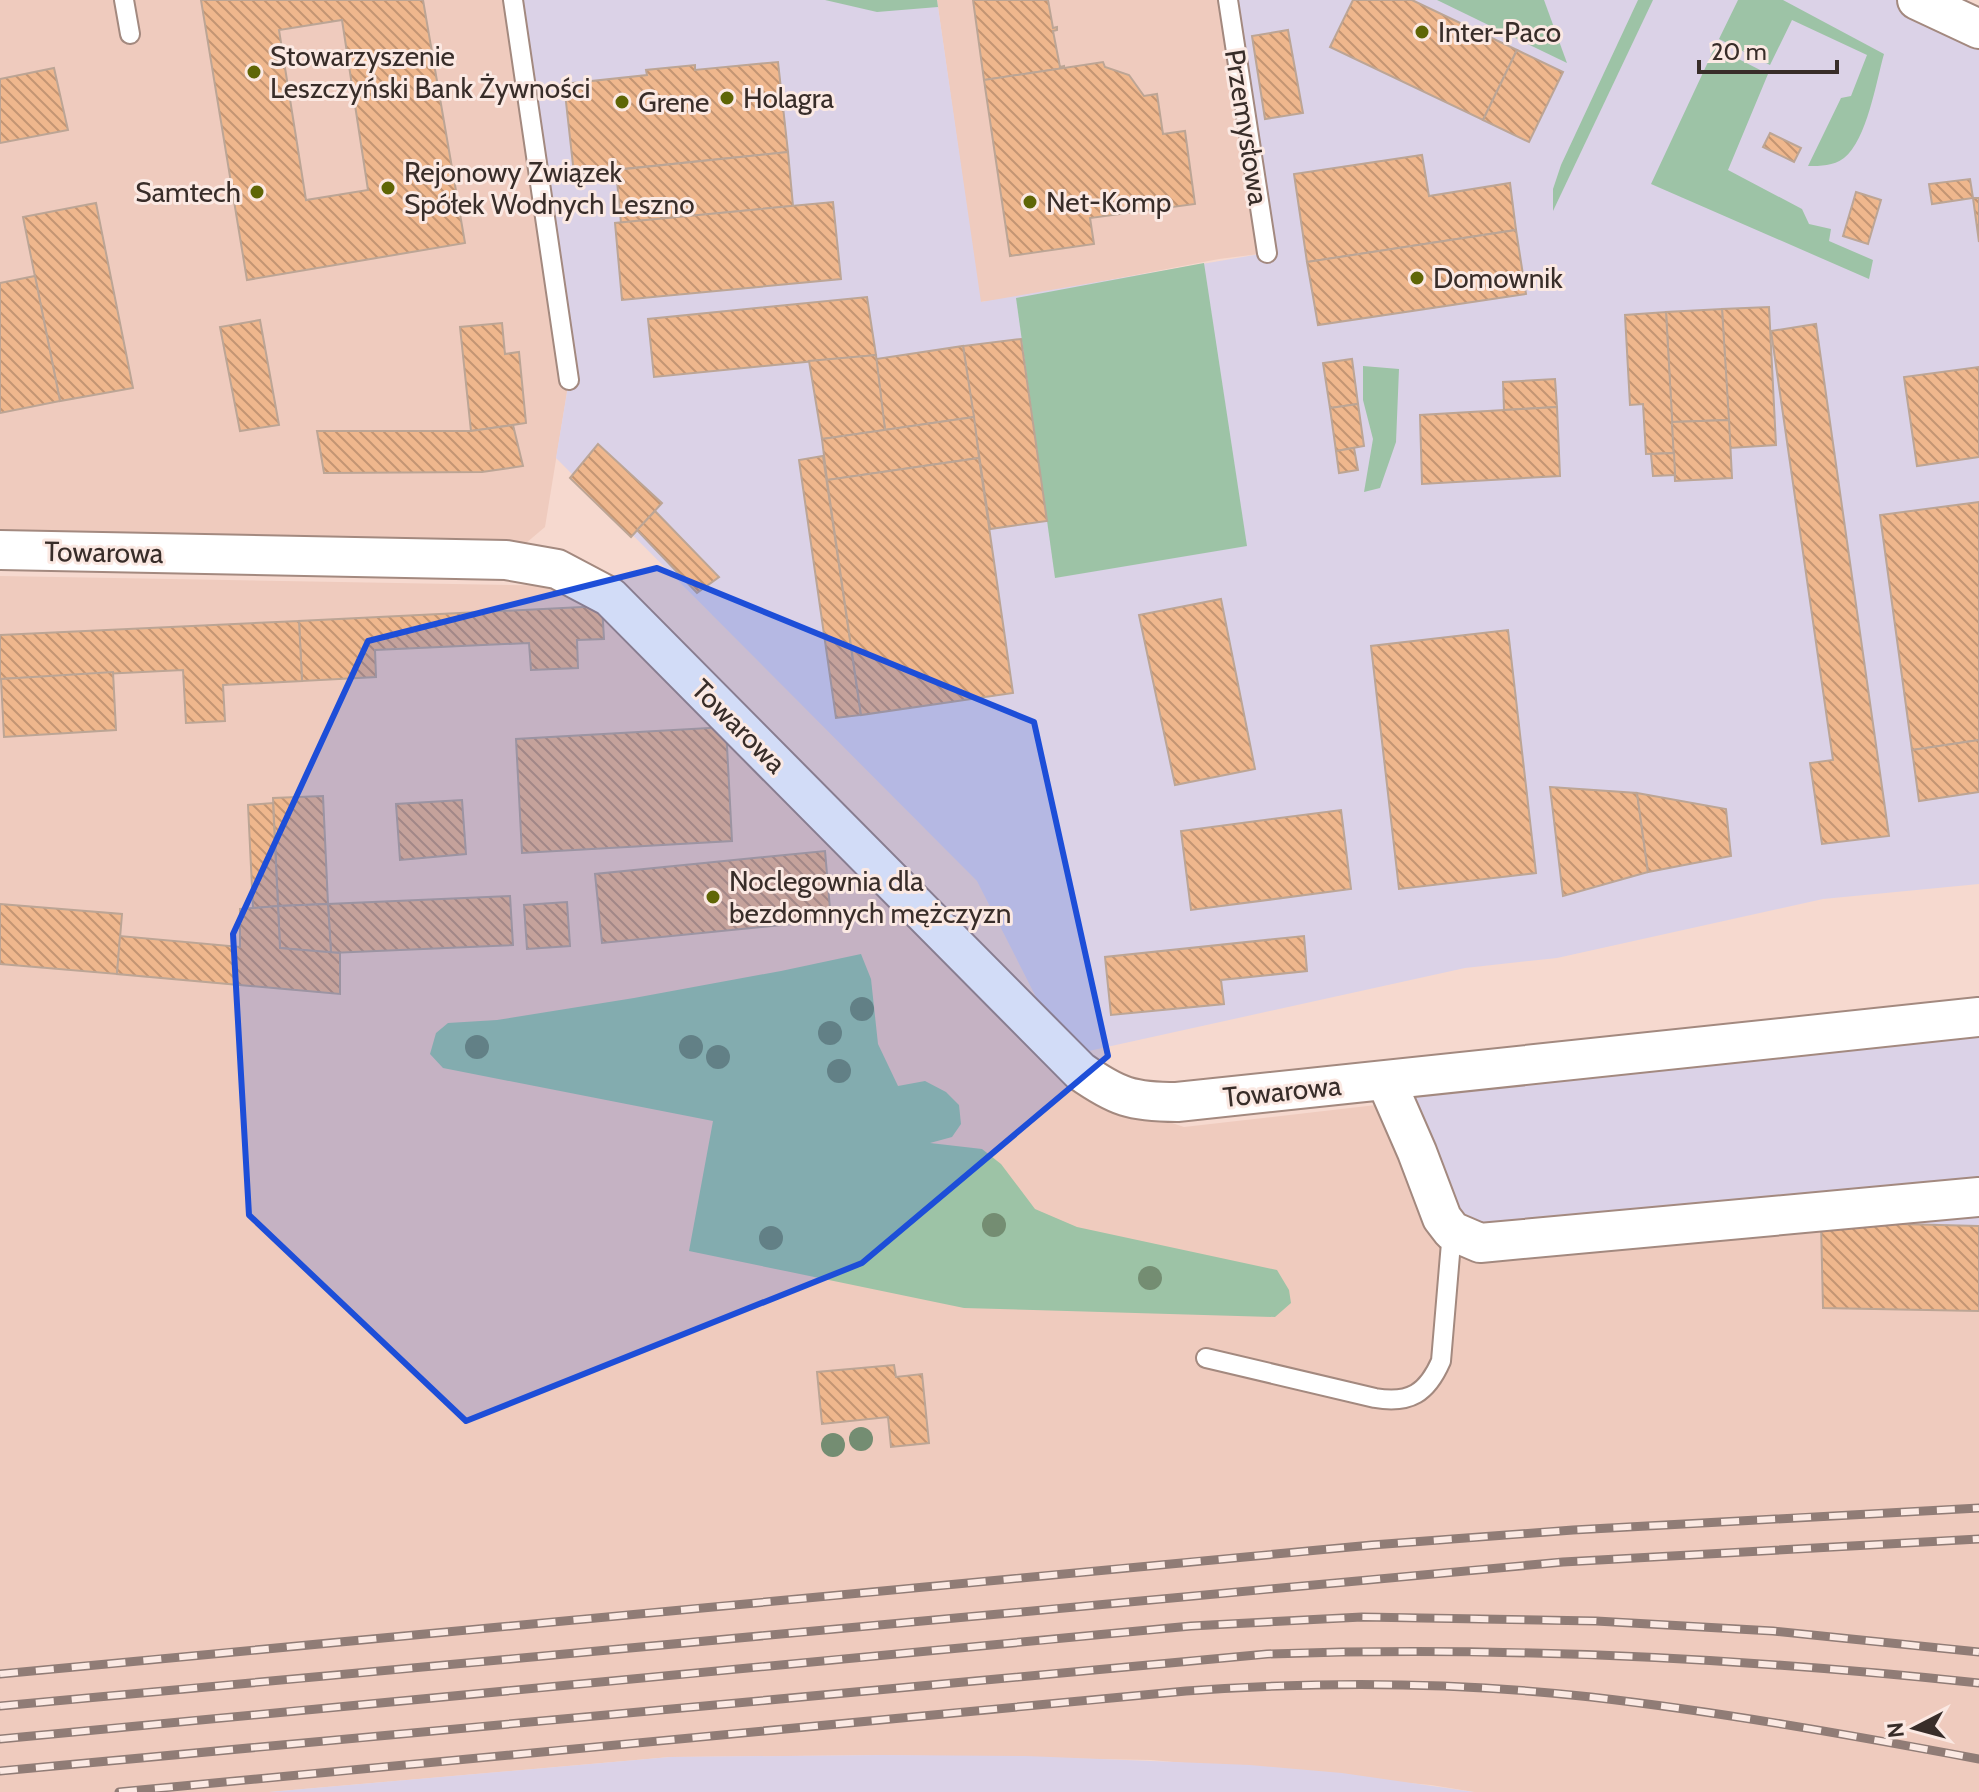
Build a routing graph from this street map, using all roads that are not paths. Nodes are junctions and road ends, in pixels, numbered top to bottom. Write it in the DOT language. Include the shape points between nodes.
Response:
graph roads {
  1 [pos="124,0"];
  2 [pos="513,0"];
  3 [pos="1228,0"];
  4 [pos="1917,0"];
  5 [pos="1979,29"];
  6 [pos="130,34"];
  7 [pos="1267,253"];
  8 [pos="569,380"];
  9 [pos="0,550"];
  10 [pos="1979,1017"];
  11 [pos="1386,1081"];
  12 [pos="1979,1197"];
  13 [pos="1452,1231"];
  14 [pos="1206,1358"];
  1 -- 6 [label="lane"];
  2 -- 8 [label="lane"];
  3 -- 7 [label="lane, Przemysłowa"];
  4 -- 5 [label="street"];
  9 -- 11 [label="street, Towarowa" via="506,560 557,569 610,597 1080,1071 1109,1091 1142,1102 1177,1102"];
  10 -- 11 [label="street, Towarowa"];
  11 -- 13 [label="street"];
  12 -- 13 [label="street" via="1495,1243 1480,1243"];
  13 -- 14 [label="lane" via="1441,1361 1435,1377 1408,1398 1375,1398"];
}
